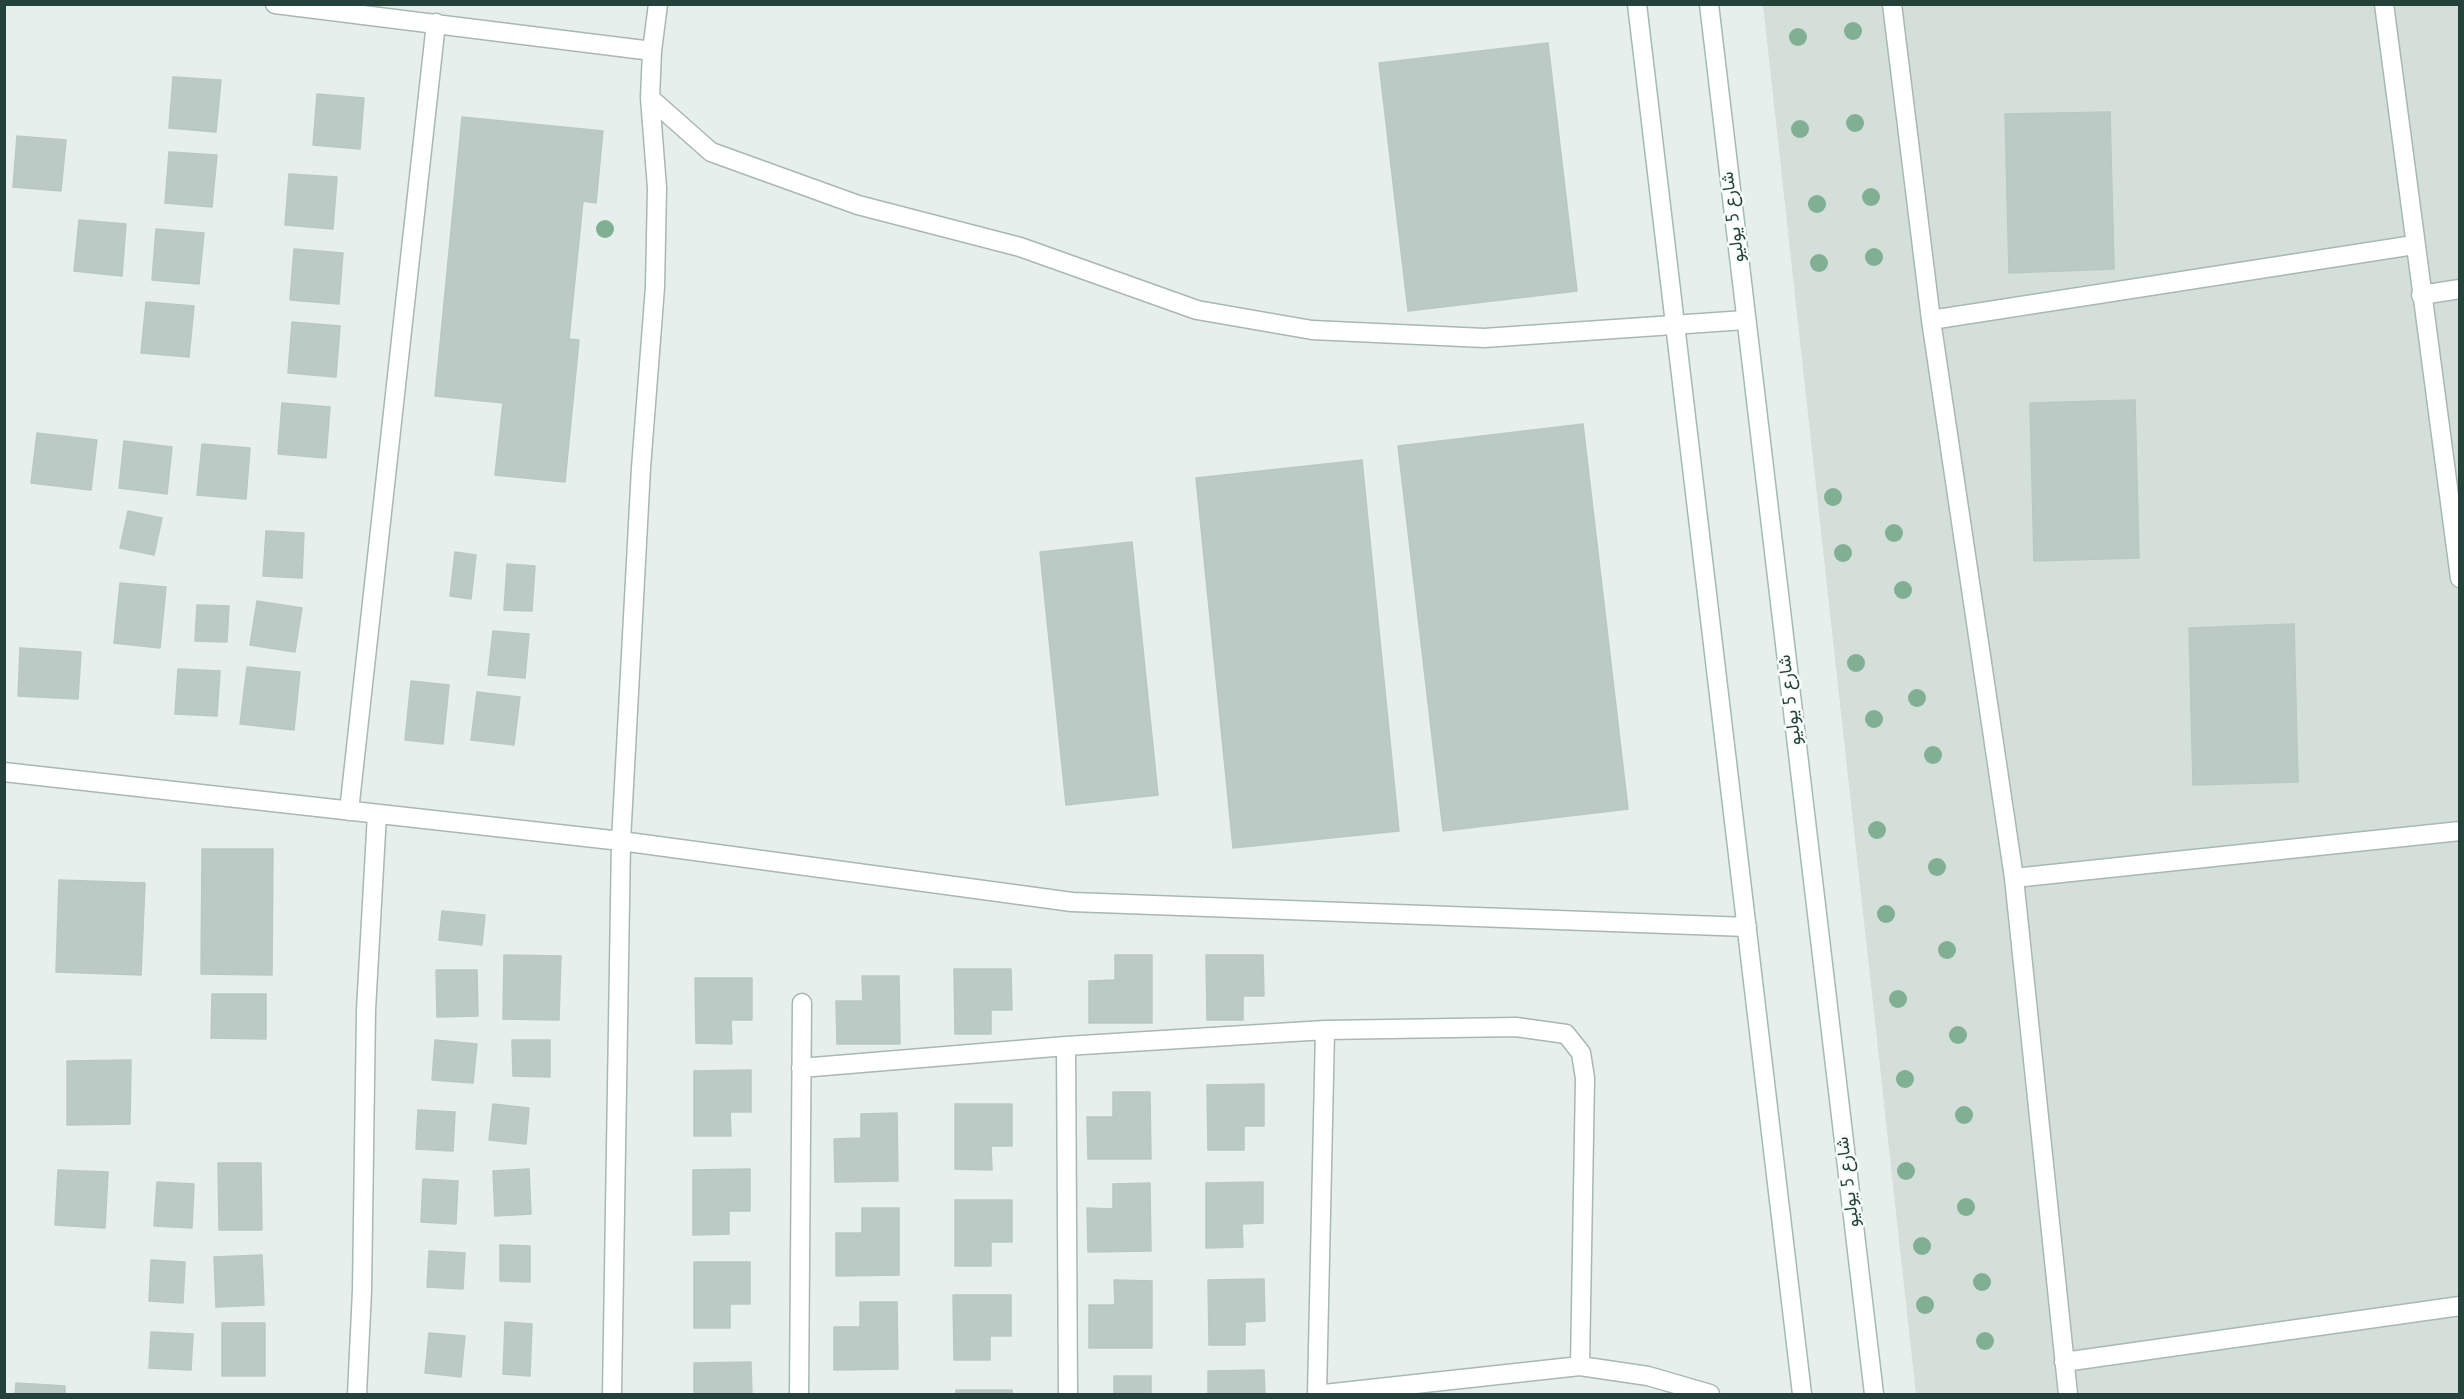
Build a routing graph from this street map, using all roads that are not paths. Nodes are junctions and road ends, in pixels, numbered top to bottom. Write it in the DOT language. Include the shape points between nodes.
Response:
graph roads {
  1 [pos="275,4"];
  2 [pos="658,4"];
  3 [pos="1637,4"];
  4 [pos="1709,4"];
  5 [pos="1892,4"];
  6 [pos="2384,4"];
  7 [pos="365,9"];
  8 [pos="436,24"];
  9 [pos="652,51"];
  10 [pos="650,98"];
  11 [pos="2415,245"];
  12 [pos="2460,289"];
  13 [pos="2421,295"];
  14 [pos="1930,320"];
  15 [pos="1745,321"];
  16 [pos="1676,326"];
  17 [pos="2460,578"];
  18 [pos="4,772"];
  19 [pos="349,811"];
  20 [pos="377,814"];
  21 [pos="2460,831"];
  22 [pos="621,841"];
  23 [pos="2014,878"];
  24 [pos="1747,927"];
  25 [pos="802,1003"];
  26 [pos="1325,1030"];
  27 [pos="1066,1046"];
  28 [pos="801,1068"];
  29 [pos="2460,1306"];
  30 [pos="2064,1362"];
  31 [pos="1580,1366"];
  32 [pos="357,1395"];
  33 [pos="612,1395"];
  34 [pos="799,1395"];
  35 [pos="1068,1395"];
  36 [pos="1317,1395"];
  37 [pos="1324,1395"];
  38 [pos="1710,1395"];
  39 [pos="1802,1395"];
  40 [pos="1874,1395"];
  41 [pos="2068,1395"];
  1 -- 7 [label="street"];
  2 -- 9 [label="street"];
  3 -- 16 [label="street"];
  4 -- 15 [label="street, شارع 5 يوليو"];
  5 -- 14 [label="street"];
  6 -- 11 [label="street"];
  7 -- 8 [label="street"];
  8 -- 9 [label="street"];
  8 -- 19 [label="street"];
  9 -- 10 [label="street"];
  10 -- 16 [label="street" via="711,152 858,205 1020,247 1197,310 1312,330 1391,336 1484,338"];
  10 -- 22 [label="street" via="657,188 655,287"];
  11 -- 13 [label="street"];
  11 -- 14 [label="street"];
  12 -- 13 [label="street"];
  13 -- 17 [label="street"];
  14 -- 23 [label="street"];
  15 -- 16 [label="street"];
  15 -- 40 [label="street, شارع 5 يوليو"];
  16 -- 24 [label="street"];
  18 -- 19 [label="street"];
  19 -- 20 [label="street"];
  20 -- 22 [label="street"];
  20 -- 32 [label="street" via="366,1010"];
  21 -- 23 [label="street"];
  22 -- 24 [label="street" via="1072,902"];
  22 -- 33 [label="street"];
  23 -- 30 [label="street"];
  24 -- 39 [label="street"];
  25 -- 28 [label="street"];
  26 -- 27 [label="street"];
  26 -- 31 [label="street" via="1516,1027 1566,1034 1581,1053 1585,1078"];
  26 -- 36 [label="street"];
  27 -- 28 [label="street"];
  27 -- 35 [label="street"];
  28 -- 34 [label="street"];
  29 -- 30 [label="street"];
  30 -- 41 [label="street"];
  31 -- 37 [label="street"];
  31 -- 38 [label="street" via="1648,1377"];
}
